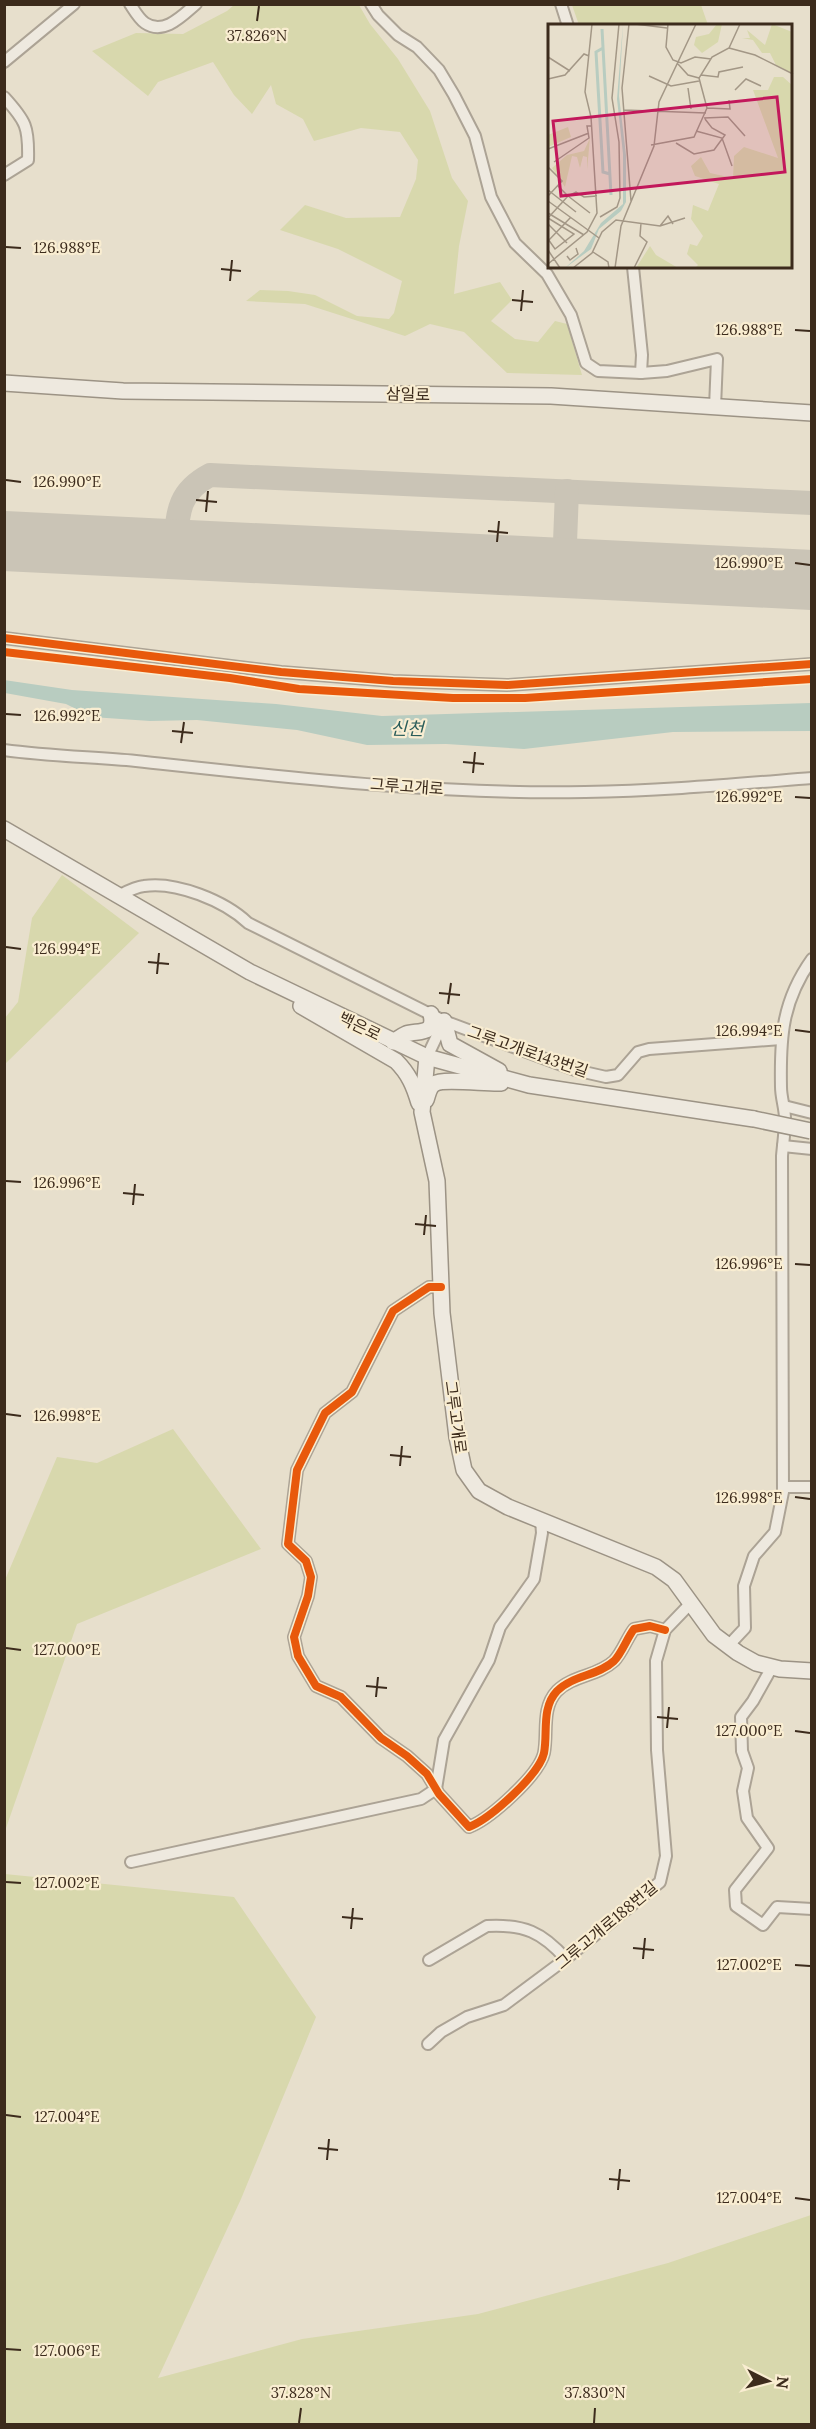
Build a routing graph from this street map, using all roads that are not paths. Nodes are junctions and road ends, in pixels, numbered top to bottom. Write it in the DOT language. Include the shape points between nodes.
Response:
graph roads {
  1 [pos="74,4"];
  2 [pos="130,4"];
  3 [pos="196,4"];
  4 [pos="370,4"];
  5 [pos="561,4"];
  6 [pos="567,24"];
  7 [pos="4,62"];
  8 [pos="4,97"];
  9 [pos="4,175"];
  10 [pos="633,268"];
  11 [pos="641,373"];
  12 [pos="4,382"];
  13 [pos="715,407"];
  14 [pos="812,413"];
  15 [pos="4,638"];
  16 [pos="812,664"];
  17 [pos="4,750"];
  18 [pos="812,778"];
  19 [pos="4,829"];
  20 [pos="118,896"];
  21 [pos="812,959"];
  22 [pos="250,972"];
  23 [pos="437,1018"];
  24 [pos="781,1039"];
  25 [pos="393,1042"];
  26 [pos="427,1057"];
  27 [pos="520,1083"];
  28 [pos="784,1106"];
  29 [pos="422,1112"];
  30 [pos="812,1113"];
  31 [pos="811,1131"];
  32 [pos="783,1146"];
  33 [pos="812,1149"];
  34 [pos="441,1287"];
  35 [pos="783,1487"];
  36 [pos="812,1487"];
  37 [pos="541,1520"];
  38 [pos="690,1604"];
  39 [pos="665,1630"];
  40 [pos="729,1645"];
  41 [pos="772,1667"];
  42 [pos="812,1671"];
  43 [pos="436,1789"];
  44 [pos="131,1862"];
  45 [pos="812,1909"];
  46 [pos="566,1959"];
  47 [pos="429,1960"];
  48 [pos="428,2044"];
  1 -- 7 [label="street"];
  2 -- 3 [label="street" via="146,23 156,27 170,25"];
  4 -- 11 [label="street" via="398,35 417,47 439,70 475,136 491,197 515,243 547,274 571,315 586,363 598,371"];
  5 -- 6 [label="street"];
  8 -- 9 [label="street" via="23,117 28,138 27,160"];
  10 -- 11 [label="street"];
  11 -- 13 [label="street" via="717,359"];
  12 -- 13 [label="main road, 삼일로" via="123,391 551,396"];
  13 -- 14 [label="main road, 삼일로"];
  15 -- 16 [label="street" via="281,672 496,685"];
  17 -- 18 [label="street, 그루고개로" via="274,777 496,792 586,792"];
  19 -- 20 [label="main road, 백은로"];
  20 -- 22 [label="main road, 백은로"];
  20 -- 23 [label="street" via="147,885 208,897 248,923"];
  21 -- 24 [label="street" via="797,981"];
  22 -- 25 [label="main road, 백은로"];
  22 -- 29 [label="main road" via="312,1014 396,1061 414,1085"];
  23 -- 24 [label="street, 그루고개로143번길" via="575,1070 606,1077 618,1075 638,1052 649,1049"];
  23 -- 25 [label="main road" via="423,1033 408,1033"];
  23 -- 26 [label="street"];
  23 -- 27 [label="main road" via="450,1044"];
  24 -- 28 [label="street"];
  25 -- 26 [label="main road, 백은로"];
  26 -- 27 [label="main road, 백은로"];
  26 -- 29 [label="main road, 그루고개로"];
  27 -- 29 [label="main road" via="435,1083"];
  27 -- 31 [label="main road, 백은로, bridge"];
  28 -- 30 [label="street"];
  28 -- 32 [label="street"];
  29 -- 34 [label="main road, 그루고개로" via="437,1181"];
  32 -- 33 [label="street"];
  32 -- 35 [label="street"];
  34 -- 37 [label="main road, 그루고개로" via="464,1470 479,1491"];
  34 -- 43 [label="street" via="429,1287 393,1311 352,1392 325,1413 295,1480 288,1544 306,1562 311,1577 294,1637 298,1656 316,1686 341,1697 381,1738 427,1774"];
  35 -- 36 [label="street"];
  35 -- 40 [label="street" via="775,1532 754,1556 744,1586 746,1628"];
  37 -- 38 [label="main road, 그루고개로" via="656,1567 674,1580"];
  37 -- 43 [label="street" via="534,1579 500,1627 489,1659 444,1740"];
  38 -- 39 [label="street, 그루고개로188번길"];
  38 -- 40 [label="main road, 그루고개로" via="714,1635"];
  39 -- 43 [label="street" via="650,1626 634,1629 614,1661 570,1680 555,1693 545,1719 544,1754 501,1806 480,1822 469,1827"];
  39 -- 46 [label="street, 그루고개로188번길" via="656,1662 657,1750 666,1856 660,1882"];
  40 -- 41 [label="main road, 그루고개로" via="756,1663"];
  41 -- 42 [label="main road, 그루고개로"];
  41 -- 45 [label="street" via="741,1717 742,1751 748,1768 743,1791 747,1818 768,1848 735,1890 736,1906 763,1925 777,1907"];
  43 -- 44 [label="street" via="421,1799"];
  46 -- 47 [label="street" via="542,1935 497,1925 487,1926"];
  46 -- 48 [label="street, 그루고개로188번길" via="504,2005 467,2017"];
}
